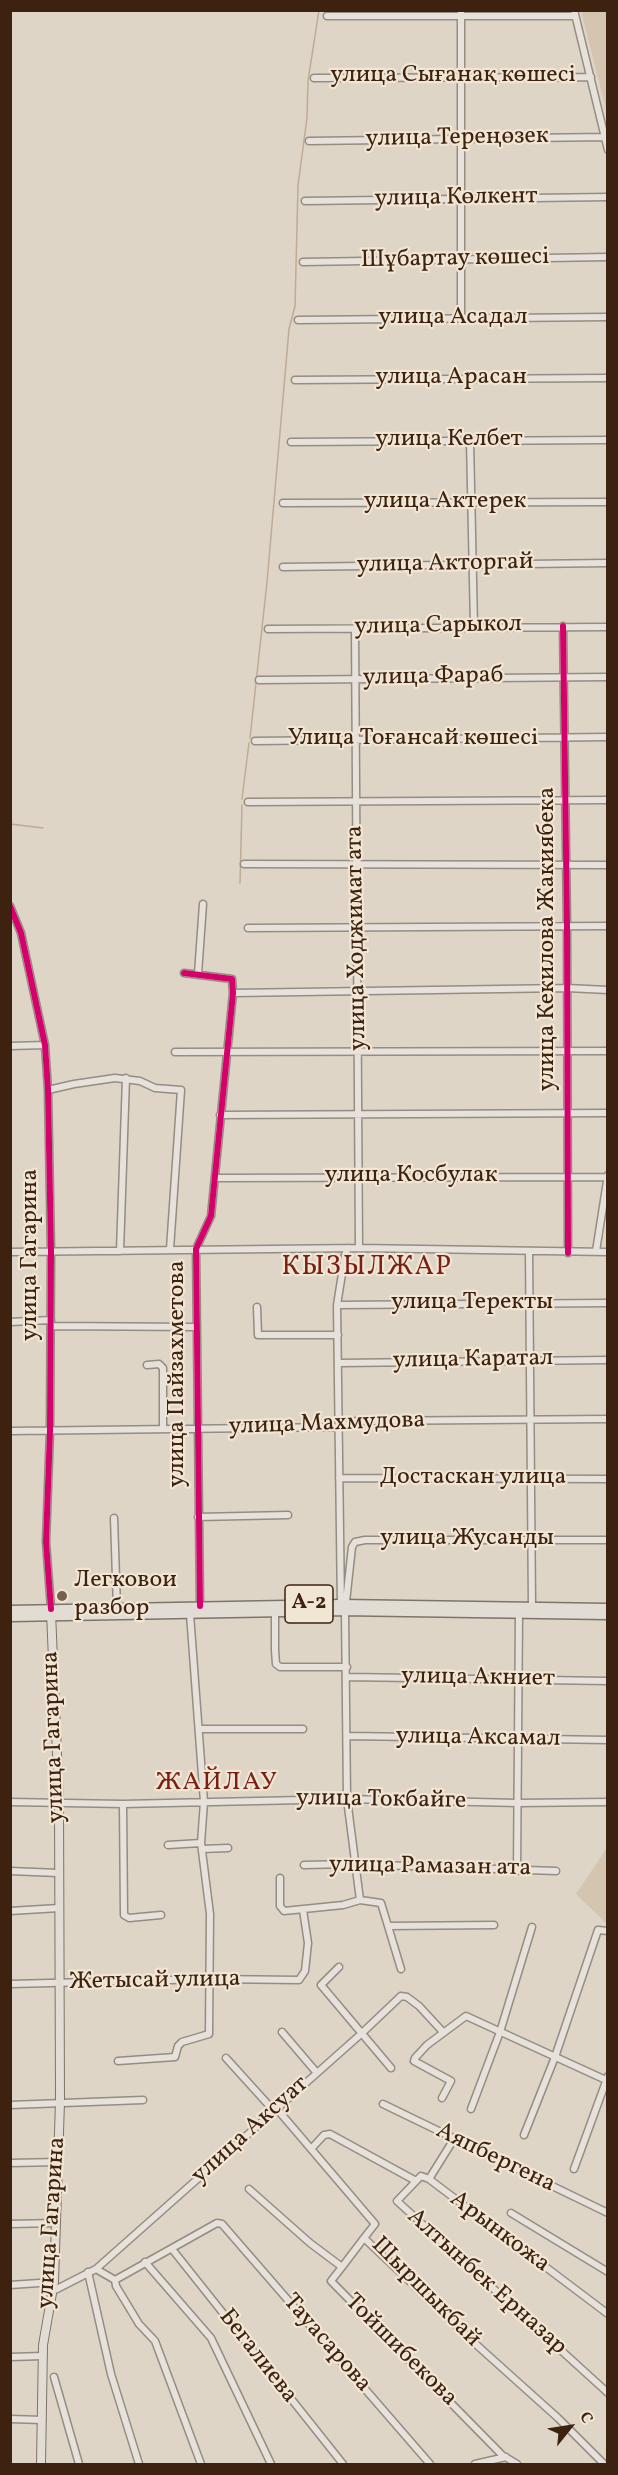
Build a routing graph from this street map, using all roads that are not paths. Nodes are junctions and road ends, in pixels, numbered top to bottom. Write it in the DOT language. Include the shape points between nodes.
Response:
graph roads {
  1 [pos="574,13"];
  2 [pos="461,14"];
  3 [pos="327,16"];
  4 [pos="461,77"];
  5 [pos="591,77"];
  6 [pos="314,78"];
  7 [pos="604,137"];
  8 [pos="462,139"];
  9 [pos="309,141"];
  10 [pos="608,150"];
  11 [pos="608,197"];
  12 [pos="462,199"];
  13 [pos="305,201"];
  14 [pos="608,257"];
  15 [pos="462,260"];
  16 [pos="303,262"];
  17 [pos="608,317"];
  18 [pos="461,319"];
  19 [pos="298,320"];
  20 [pos="608,378"];
  21 [pos="294,380"];
  22 [pos="470,440"];
  23 [pos="608,440"];
  24 [pos="291,442"];
  25 [pos="608,502"];
  26 [pos="471,503"];
  27 [pos="283,504"];
  28 [pos="608,563"];
  29 [pos="473,564"];
  30 [pos="283,567"];
  31 [pos="563,626"];
  32 [pos="474,627"];
  33 [pos="608,627"];
  34 [pos="355,628"];
  35 [pos="268,629"];
  36 [pos="564,677"];
  37 [pos="608,677"];
  38 [pos="356,679"];
  39 [pos="259,680"];
  40 [pos="608,737"];
  41 [pos="565,738"];
  42 [pos="357,740"];
  43 [pos="255,741"];
  44 [pos="608,800"];
  45 [pos="566,801"];
  46 [pos="248,802"];
  47 [pos="356,803"];
  48 [pos="244,864"];
  49 [pos="566,865"];
  50 [pos="608,865"];
  51 [pos="357,866"];
  52 [pos="203,904"];
  53 [pos="10,906"];
  54 [pos="567,926"];
  55 [pos="608,926"];
  56 [pos="358,927"];
  57 [pos="248,928"];
  58 [pos="184,973"];
  59 [pos="198,974"];
  60 [pos="567,988"];
  61 [pos="608,990"];
  62 [pos="358,991"];
  63 [pos="233,993"];
  64 [pos="45,1045"];
  65 [pos="10,1046"];
  66 [pos="568,1051"];
  67 [pos="608,1051"];
  68 [pos="175,1052"];
  69 [pos="227,1053"];
  70 [pos="359,1053"];
  71 [pos="126,1078"];
  72 [pos="48,1090"];
  73 [pos="568,1113"];
  74 [pos="608,1113"];
  75 [pos="220,1115"];
  76 [pos="358,1116"];
  77 [pos="569,1176"];
  78 [pos="607,1176"];
  79 [pos="215,1178"];
  80 [pos="359,1178"];
  81 [pos="348,1248"];
  82 [pos="359,1248"];
  83 [pos="170,1249"];
  84 [pos="196,1249"];
  85 [pos="120,1251"];
  86 [pos="596,1251"];
  87 [pos="608,1251"];
  88 [pos="10,1252"];
  89 [pos="51,1252"];
  90 [pos="530,1252"];
  91 [pos="568,1252"];
  92 [pos="608,1303"];
  93 [pos="338,1305"];
  94 [pos="530,1305"];
  95 [pos="257,1307"];
  96 [pos="10,1322"];
  97 [pos="51,1323"];
  98 [pos="196,1327"];
  99 [pos="338,1335"];
  100 [pos="608,1360"];
  101 [pos="531,1361"];
  102 [pos="339,1362"];
  103 [pos="147,1365"];
  104 [pos="608,1419"];
  105 [pos="531,1420"];
  106 [pos="339,1427"];
  107 [pos="163,1429"];
  108 [pos="196,1429"];
  109 [pos="10,1431"];
  110 [pos="50,1431"];
  111 [pos="339,1478"];
  112 [pos="531,1479"];
  113 [pos="608,1479"];
  114 [pos="288,1515"];
  115 [pos="198,1517"];
  116 [pos="114,1518"];
  117 [pos="531,1540"];
  118 [pos="608,1540"];
  119 [pos="200,1606"];
  120 [pos="532,1607"];
  121 [pos="117,1608"];
  122 [pos="343,1608"];
  123 [pos="608,1608"];
  124 [pos="10,1610"];
  125 [pos="51,1613"];
  126 [pos="275,1613"];
  127 [pos="519,1613"];
  128 [pos="190,1614"];
  129 [pos="608,1615"];
  130 [pos="10,1617"];
  131 [pos="347,1667"];
  132 [pos="348,1677"];
  133 [pos="519,1680"];
  134 [pos="608,1681"];
  135 [pos="303,1729"];
  136 [pos="199,1730"];
  137 [pos="348,1736"];
  138 [pos="519,1740"];
  139 [pos="608,1740"];
  140 [pos="347,1798"];
  141 [pos="10,1802"];
  142 [pos="59,1802"];
  143 [pos="204,1802"];
  144 [pos="608,1802"];
  145 [pos="518,1803"];
  146 [pos="123,1804"];
  147 [pos="168,1845"];
  148 [pos="202,1846"];
  149 [pos="228,1848"];
  150 [pos="356,1864"];
  151 [pos="304,1865"];
  152 [pos="10,1871"];
  153 [pos="517,1871"];
  154 [pos="556,1871"];
  155 [pos="58,1873"];
  156 [pos="280,1878"];
  157 [pos="360,1900"];
  158 [pos="59,1908"];
  159 [pos="303,1910"];
  160 [pos="10,1911"];
  161 [pos="161,1915"];
  162 [pos="494,1925"];
  163 [pos="388,1926"];
  164 [pos="532,1927"];
  165 [pos="608,1931"];
  166 [pos="339,1967"];
  167 [pos="401,1969"];
  168 [pos="210,1979"];
  169 [pos="10,1984"];
  170 [pos="59,1984"];
  171 [pos="282,2032"];
  172 [pos="443,2032"];
  173 [pos="500,2032"];
  174 [pos="361,2034"];
  175 [pos="555,2057"];
  176 [pos="226,2058"];
  177 [pos="118,2061"];
  178 [pos="391,2068"];
  179 [pos="317,2073"];
  180 [pos="607,2079"];
  181 [pos="10,2096"];
  182 [pos="442,2098"];
  183 [pos="143,2100"];
  184 [pos="60,2102"];
  185 [pos="382,2104"];
  186 [pos="12,2105"];
  187 [pos="471,2109"];
  188 [pos="275,2110"];
  189 [pos="525,2135"];
  190 [pos="454,2139"];
  191 [pos="311,2149"];
  192 [pos="59,2162"];
  193 [pos="10,2163"];
  194 [pos="574,2169"];
  195 [pos="429,2179"];
  196 [pos="416,2181"];
  197 [pos="249,2189"];
  198 [pos="511,2213"];
  199 [pos="608,2214"];
  200 [pos="56,2223"];
  201 [pos="10,2224"];
  202 [pos="364,2238"];
  203 [pos="172,2249"];
  204 [pos="145,2262"];
  205 [pos="342,2267"];
  206 [pos="96,2269"];
  207 [pos="88,2272"];
  208 [pos="608,2272"];
  209 [pos="115,2280"];
  210 [pos="54,2282"];
  211 [pos="10,2284"];
  212 [pos="51,2292"];
  213 [pos="608,2314"];
  214 [pos="43,2356"];
  215 [pos="10,2357"];
  216 [pos="54,2377"];
  217 [pos="608,2393"];
  218 [pos="10,2420"];
  219 [pos="42,2420"];
  220 [pos="506,2457"];
  221 [pos="41,2464"];
  222 [pos="80,2464"];
  223 [pos="139,2464"];
  224 [pos="201,2464"];
  225 [pos="271,2464"];
  226 [pos="343,2464"];
  227 [pos="430,2464"];
  228 [pos="475,2464"];
  229 [pos="517,2464"];
  230 [pos="604,2464"];
  1 -- 2 [label="street"];
  1 -- 5 [label="street"];
  2 -- 3 [label="street"];
  2 -- 4 [label="street"];
  4 -- 5 [label="street, улица Сығанақ көшесі"];
  4 -- 6 [label="street, улица Сығанақ көшесі"];
  4 -- 8 [label="street"];
  5 -- 7 [label="street"];
  7 -- 8 [label="street, улица Тереңөзек"];
  7 -- 10 [label="street"];
  8 -- 9 [label="street, улица Тереңөзек"];
  8 -- 12 [label="street"];
  11 -- 12 [label="street, улица Көлкент"];
  12 -- 13 [label="street, улица Көлкент"];
  12 -- 15 [label="street"];
  14 -- 15 [label="street, Шұбартау көшесі"];
  15 -- 16 [label="street, Шұбартау көшесі"];
  15 -- 18 [label="street"];
  17 -- 18 [label="street, улица Асадал"];
  18 -- 19 [label="street, улица Асадал"];
  20 -- 21 [label="street, улица Арасан"];
  22 -- 23 [label="street, улица Келбет"];
  22 -- 24 [label="street, улица Келбет"];
  22 -- 26 [label="street"];
  25 -- 26 [label="street, улица Актерек"];
  26 -- 27 [label="street, улица Актерек"];
  26 -- 29 [label="street"];
  28 -- 29 [label="street, улица Акторгай"];
  29 -- 30 [label="street, улица Акторгай"];
  29 -- 32 [label="street"];
  31 -- 32 [label="street, улица Сарыкол"];
  31 -- 33 [label="street, улица Сарыкол"];
  31 -- 36 [label="street, улица Кекилова Жакиябека"];
  32 -- 34 [label="street, улица Сарыкол"];
  34 -- 35 [label="street, улица Сарыкол"];
  34 -- 38 [label="street, улица Ходжимат ата"];
  36 -- 37 [label="street, улица Фараб"];
  36 -- 38 [label="street, улица Фараб"];
  36 -- 41 [label="street, улица Кекилова Жакиябека"];
  38 -- 39 [label="street, улица Фараб"];
  38 -- 42 [label="street, улица Ходжимат ата"];
  40 -- 41 [label="street, Улица Тоғансай көшесі"];
  41 -- 42 [label="street, Улица Тоғансай көшесі"];
  41 -- 45 [label="street, улица Кекилова Жакиябека"];
  42 -- 43 [label="street, Улица Тоғансай көшесі"];
  42 -- 47 [label="street, улица Ходжимат ата"];
  44 -- 45 [label="street"];
  45 -- 47 [label="street"];
  45 -- 49 [label="street, улица Кекилова Жакиябека"];
  46 -- 47 [label="street"];
  47 -- 51 [label="street, улица Ходжимат ата"];
  48 -- 51 [label="street"];
  49 -- 50 [label="street"];
  49 -- 51 [label="street"];
  49 -- 54 [label="street, улица Кекилова Жакиябека"];
  51 -- 56 [label="street, улица Ходжимат ата"];
  52 -- 59 [label="street"];
  53 -- 64 [label="street, улица Гагарина" via="21,933"];
  54 -- 55 [label="street"];
  54 -- 56 [label="street"];
  54 -- 60 [label="street, улица Кекилова Жакиябека"];
  56 -- 57 [label="street"];
  56 -- 62 [label="street, улица Ходжимат ата"];
  58 -- 59 [label="street"];
  59 -- 63 [label="street" via="232,979"];
  60 -- 61 [label="street"];
  60 -- 62 [label="street"];
  60 -- 66 [label="street, улица Кекилова Жакиябека"];
  62 -- 63 [label="street"];
  62 -- 70 [label="street, улица Ходжимат ата"];
  63 -- 69 [label="street, улица Пайзахметова"];
  64 -- 65 [label="street"];
  64 -- 72 [label="street, улица Гагарина"];
  66 -- 67 [label="street"];
  66 -- 70 [label="street"];
  66 -- 73 [label="street, улица Кекилова Жакиябека"];
  68 -- 69 [label="street"];
  69 -- 70 [label="street"];
  69 -- 75 [label="street, улица Пайзахметова"];
  70 -- 76 [label="street, улица Ходжимат ата"];
  71 -- 72 [label="street"];
  71 -- 83 [label="street" via="155,1088 182,1090"];
  71 -- 85 [label="street"];
  72 -- 89 [label="street, улица Гагарина"];
  73 -- 74 [label="street"];
  73 -- 76 [label="street"];
  73 -- 77 [label="street, улица Кекилова Жакиябека"];
  75 -- 76 [label="street"];
  75 -- 79 [label="street, улица Пайзахметова"];
  76 -- 80 [label="street, улица Ходжимат ата"];
  77 -- 78 [label="street, улица Косбулак"];
  77 -- 80 [label="street, улица Косбулак"];
  77 -- 91 [label="street, улица Кекилова Жакиябека"];
  78 -- 86 [label="street"];
  79 -- 80 [label="street, улица Косбулак"];
  79 -- 84 [label="street, улица Пайзахметова" via="211,1216"];
  80 -- 82 [label="street, улица Ходжимат ата"];
  81 -- 82 [label="street"];
  81 -- 84 [label="street"];
  81 -- 93 [label="street"];
  82 -- 90 [label="street"];
  83 -- 84 [label="street"];
  83 -- 85 [label="street"];
  84 -- 98 [label="street, улица Пайзахметова"];
  85 -- 89 [label="street"];
  86 -- 87 [label="street"];
  86 -- 91 [label="street"];
  88 -- 89 [label="street"];
  89 -- 97 [label="street, улица Гагарина"];
  90 -- 91 [label="street"];
  90 -- 94 [label="street"];
  92 -- 94 [label="street, улица Теректы"];
  93 -- 94 [label="street, улица Теректы"];
  93 -- 99 [label="street"];
  94 -- 101 [label="street"];
  95 -- 99 [label="street" via="258,1335"];
  96 -- 97 [label="street"];
  97 -- 98 [label="street"];
  97 -- 110 [label="street, улица Гагарина"];
  98 -- 108 [label="street, улица Пайзахметова"];
  99 -- 102 [label="street"];
  100 -- 101 [label="street, улица Каратал"];
  101 -- 102 [label="street, улица Каратал"];
  101 -- 105 [label="street"];
  102 -- 106 [label="street"];
  103 -- 107 [label="street" via="159,1364 163,1368"];
  104 -- 105 [label="street, улица Махмудова"];
  105 -- 106 [label="street, улица Махмудова" via="356,1421"];
  105 -- 112 [label="street"];
  106 -- 108 [label="street, улица Махмудова"];
  106 -- 111 [label="street"];
  107 -- 108 [label="street, улица Махмудова"];
  107 -- 110 [label="street, улица Махмудова"];
  108 -- 115 [label="street, улица Пайзахметова"];
  109 -- 110 [label="street, улица Махмудова"];
  110 -- 125 [label="street, улица Гагарина" via="46,1542"];
  111 -- 112 [label="street, Достаскан улица"];
  111 -- 122 [label="street"];
  112 -- 113 [label="street, Достаскан улица"];
  112 -- 117 [label="street"];
  114 -- 115 [label="street"];
  115 -- 119 [label="street, улица Пайзахметова"];
  116 -- 121 [label="street"];
  117 -- 118 [label="street, улица Жусанды"];
  117 -- 120 [label="street"];
  117 -- 122 [label="street, улица Жусанды" via="360,1540 352,1546"];
  119 -- 121 [label="highway, A-2"];
  119 -- 122 [label="highway, A-2"];
  120 -- 122 [label="highway, A-2"];
  120 -- 123 [label="highway, A-2"];
  121 -- 125 [label="highway, A-2"];
  122 -- 126 [label="highway, A-2"];
  122 -- 127 [label="highway, A-2"];
  122 -- 131 [label="street"];
  124 -- 125 [label="highway, A-2"];
  125 -- 128 [label="highway, A-2"];
  125 -- 130 [label="highway, A-2"];
  125 -- 142 [label="main road, улица Гагарина"];
  126 -- 128 [label="highway, A-2"];
  126 -- 131 [label="street" via="274,1650 279,1667"];
  127 -- 129 [label="highway, A-2"];
  127 -- 133 [label="street"];
  128 -- 136 [label="street"];
  131 -- 132 [label="street"];
  132 -- 133 [label="street, улица Акниет"];
  132 -- 137 [label="street"];
  133 -- 134 [label="street, улица Акниет"];
  133 -- 138 [label="street"];
  135 -- 136 [label="street"];
  136 -- 143 [label="street"];
  137 -- 138 [label="street, улица Аксамал"];
  137 -- 140 [label="street"];
  138 -- 139 [label="street, улица Аксамал"];
  138 -- 145 [label="street"];
  140 -- 143 [label="street, улица Токбайге"];
  140 -- 145 [label="street, улица Токбайге"];
  140 -- 150 [label="street"];
  141 -- 142 [label="street, улица Токбайге"];
  142 -- 146 [label="street, улица Токбайге"];
  142 -- 155 [label="main road, улица Гагарина"];
  143 -- 146 [label="street, улица Токбайге"];
  143 -- 148 [label="street"];
  144 -- 145 [label="street, улица Токбайге"];
  145 -- 153 [label="street"];
  146 -- 161 [label="street" via="124,1915"];
  147 -- 148 [label="street"];
  148 -- 149 [label="street"];
  148 -- 168 [label="street" via="210,1914"];
  150 -- 151 [label="street, улица Рамазан ата"];
  150 -- 153 [label="street, улица Рамазан ата"];
  150 -- 157 [label="street"];
  152 -- 155 [label="street"];
  153 -- 154 [label="street, улица Рамазан ата"];
  155 -- 158 [label="main road, улица Гагарина"];
  156 -- 159 [label="street" via="280,1909"];
  157 -- 159 [label="street"];
  157 -- 163 [label="street" via="381,1903"];
  158 -- 160 [label="street"];
  158 -- 170 [label="main road, улица Гагарина"];
  159 -- 168 [label="street, Жетысай улица" via="308,1943 305,1971 299,1980"];
  162 -- 163 [label="street"];
  163 -- 167 [label="street"];
  164 -- 173 [label="street"];
  165 -- 175 [label="street" via="598,1930"];
  166 -- 174 [label="street" via="321,1985"];
  168 -- 170 [label="street, Жетысай улица"];
  168 -- 177 [label="street" via="209,2034 182,2042 176,2057"];
  169 -- 170 [label="street, Жетысай улица"];
  170 -- 184 [label="main road, улица Гагарина"];
  171 -- 179 [label="street"];
  172 -- 173 [label="street" via="466,2016"];
  172 -- 174 [label="street, улица Аксуат" via="419,2007 401,1996"];
  172 -- 182 [label="street" via="414,2061 451,2080"];
  173 -- 175 [label="street"];
  173 -- 187 [label="street"];
  174 -- 178 [label="street"];
  174 -- 179 [label="street, улица Аксуат"];
  175 -- 180 [label="street"];
  175 -- 189 [label="street"];
  176 -- 188 [label="street, Шыршыкбай"];
  179 -- 188 [label="street, улица Аксуат"];
  180 -- 194 [label="street"];
  181 -- 186 [label="street"];
  183 -- 184 [label="street"];
  184 -- 186 [label="street"];
  184 -- 192 [label="main road, улица Гагарина"];
  185 -- 190 [label="street, Аяпбергена"];
  188 -- 191 [label="street, Шыршыкбай"];
  188 -- 206 [label="street, улица Аксуат"];
  190 -- 195 [label="street, Арынкожа"];
  190 -- 199 [label="street, Аяпбергена"];
  191 -- 196 [label="street" via="330,2134"];
  191 -- 202 [label="street, Шыршыкбай" via="375,2224"];
  192 -- 193 [label="street"];
  192 -- 200 [label="main road, улица Гагарина"];
  195 -- 196 [label="street, Алтынбек Ерназар" via="421,2176"];
  195 -- 213 [label="street, Арынкожа"];
  196 -- 217 [label="street, Алтынбек Ерназар" via="397,2201"];
  197 -- 205 [label="street, Тойшибекова"];
  198 -- 208 [label="street"];
  200 -- 201 [label="street"];
  200 -- 210 [label="main road, улица Гагарина"];
  202 -- 205 [label="street"];
  202 -- 230 [label="street, Шыршыкбай"];
  203 -- 204 [label="street"];
  203 -- 226 [label="street, Бегалиева"];
  203 -- 227 [label="street, Тауасарова" via="217,2223 222,2224"];
  204 -- 209 [label="street"];
  204 -- 225 [label="street" via="211,2338"];
  205 -- 220 [label="street, Тойшибекова" via="331,2281"];
  206 -- 207 [label="street, улица Аксуат"];
  206 -- 209 [label="street"];
  207 -- 212 [label="street, улица Аксуат"];
  207 -- 223 [label="street" via="111,2374"];
  209 -- 224 [label="street" via="139,2324 155,2341"];
  210 -- 211 [label="street"];
  210 -- 212 [label="main road, улица Гагарина"];
  212 -- 214 [label="main road, улица Гагарина"];
  214 -- 215 [label="street"];
  214 -- 219 [label="main road, улица Гагарина"];
  216 -- 222 [label="street"];
  218 -- 219 [label="street"];
  219 -- 221 [label="main road, улица Гагарина"];
  220 -- 228 [label="street"];
  220 -- 229 [label="street, Тойшибекова"];
}
